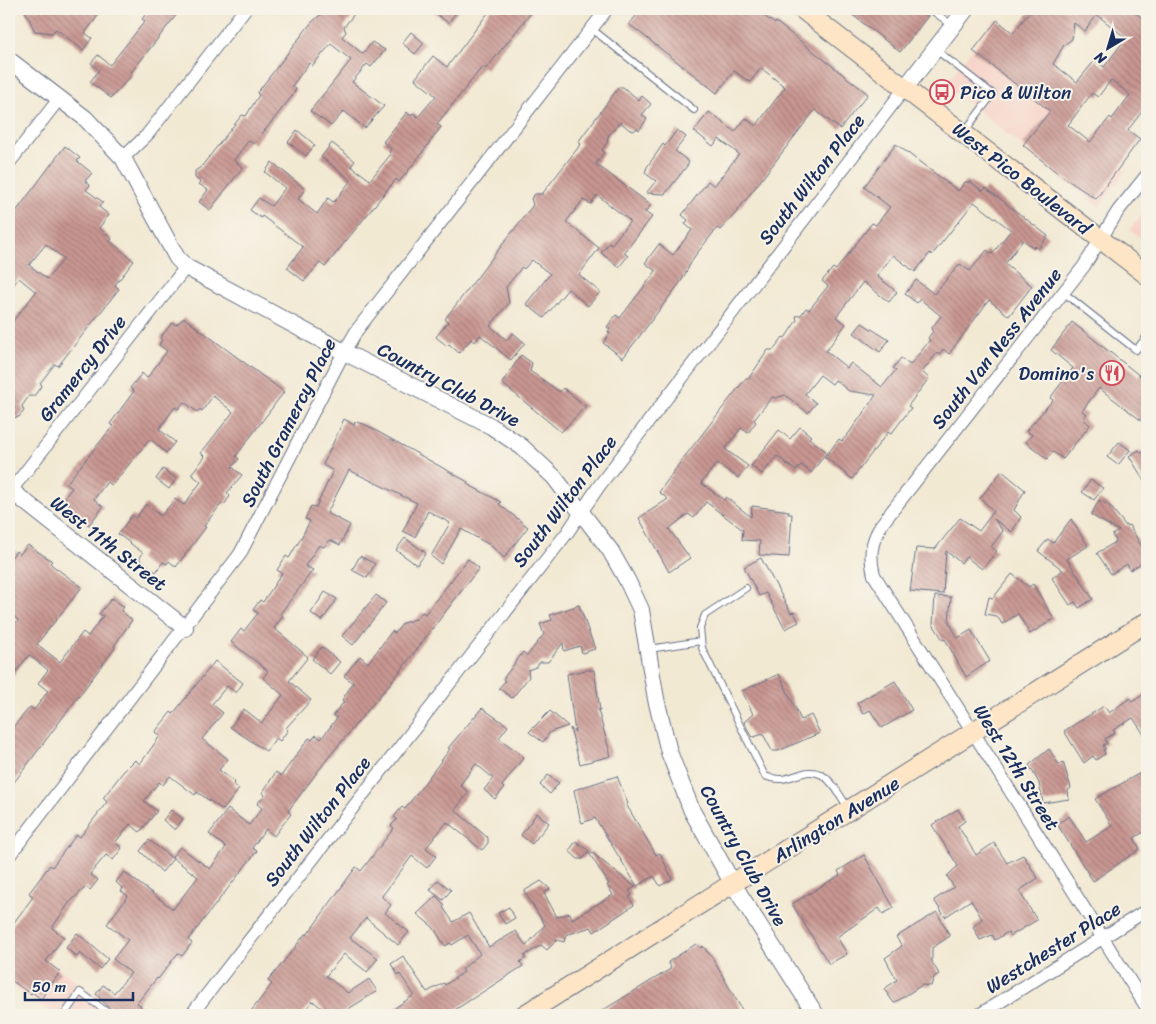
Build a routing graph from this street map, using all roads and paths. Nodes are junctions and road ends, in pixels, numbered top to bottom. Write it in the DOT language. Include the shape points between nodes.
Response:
graph roads {
  1 [pos="245,9"];
  2 [pos="607,9"];
  3 [pos="802,9"];
  4 [pos="930,9"];
  5 [pos="966,9"];
  6 [pos="953,26"];
  7 [pos="592,29"];
  8 [pos="935,50"];
  9 [pos="9,60"];
  10 [pos="905,88"];
  11 [pos="59,99"];
  12 [pos="694,110"];
  13 [pos="963,132"];
  14 [pos="123,158"];
  15 [pos="9,163"];
  16 [pos="1147,177"];
  17 [pos="1102,239"];
  18 [pos="186,267"];
  19 [pos="1147,274"];
  20 [pos="1063,292"];
  21 [pos="1147,336"];
  22 [pos="344,352"];
  23 [pos="9,491"];
  24 [pos="581,512"];
  25 [pos="872,542"];
  26 [pos="746,588"];
  27 [pos="1147,622"];
  28 [pos="185,628"];
  29 [pos="701,641"];
  30 [pos="648,649"];
  31 [pos="973,732"];
  32 [pos="850,810"];
  33 [pos="9,856"];
  34 [pos="733,884"];
  35 [pos="1147,910"];
  36 [pos="1103,938"];
  37 [pos="1147,1008"];
  38 [pos="64,1015"];
  39 [pos="110,1015"];
  40 [pos="191,1015"];
  41 [pos="524,1015"];
  42 [pos="816,1015"];
  43 [pos="980,1015"];
  1 -- 14 [label="street" via="147,135"];
  2 -- 7 [label="street, South Gramercy Place"];
  3 -- 10 [label="main road, West Pico Boulevard"];
  4 -- 6 [label="lane"];
  5 -- 6 [label="street, South Wilton Place"];
  6 -- 8 [label="street, South Wilton Place"];
  7 -- 12 [label="lane"];
  7 -- 22 [label="street, South Gramercy Place" via="357,330"];
  8 -- 10 [label="street, South Wilton Place"];
  8 -- 13 [label="lane" via="993,94"];
  9 -- 11 [label="street, Country Club Drive"];
  10 -- 13 [label="main road, West Pico Boulevard"];
  10 -- 24 [label="street, South Wilton Place"];
  11 -- 14 [label="street, Country Club Drive" via="85,118"];
  11 -- 15 [label="street"];
  13 -- 17 [label="main road, West Pico Boulevard"];
  14 -- 18 [label="street, Country Club Drive" via="177,258"];
  16 -- 17 [label="street, South Van Ness Avenue" via="1118,212"];
  17 -- 19 [label="main road, West Pico Boulevard"];
  17 -- 20 [label="street, South Van Ness Avenue"];
  18 -- 22 [label="street, Country Club Drive"];
  18 -- 23 [label="street, Gramercy Drive"];
  20 -- 21 [label="lane" via="1136,350"];
  20 -- 25 [label="street, South Van Ness Avenue"];
  22 -- 24 [label="street, Country Club Drive" via="491,426 522,447 554,477"];
  22 -- 28 [label="street, South Gramercy Place" via="240,554"];
  23 -- 28 [label="street, West 11th Street"];
  24 -- 30 [label="street, Country Club Drive" via="628,580 641,610"];
  24 -- 40 [label="street, South Wilton Place"];
  25 -- 31 [label="street, West 12th Street" via="870,558 874,575"];
  26 -- 29 [label="lane" via="704,615"];
  27 -- 31 [label="main road, Arlington Avenue"];
  28 -- 33 [label="street, South Gramercy Place"];
  29 -- 30 [label="lane"];
  29 -- 32 [label="lane" via="765,776 776,780 806,772 821,774"];
  30 -- 34 [label="street, Country Club Drive" via="669,752 692,812"];
  31 -- 32 [label="main road, Arlington Avenue"];
  31 -- 36 [label="street, West 12th Street"];
  32 -- 34 [label="main road, Arlington Avenue"];
  34 -- 41 [label="main road, Arlington Avenue"];
  34 -- 42 [label="street, Country Club Drive"];
  35 -- 36 [label="street, Westchester Place"];
  36 -- 37 [label="street, West 12th Street"];
  36 -- 43 [label="street, Westchester Place"];
  38 -- 39 [label="lane" via="80,992"];
}
